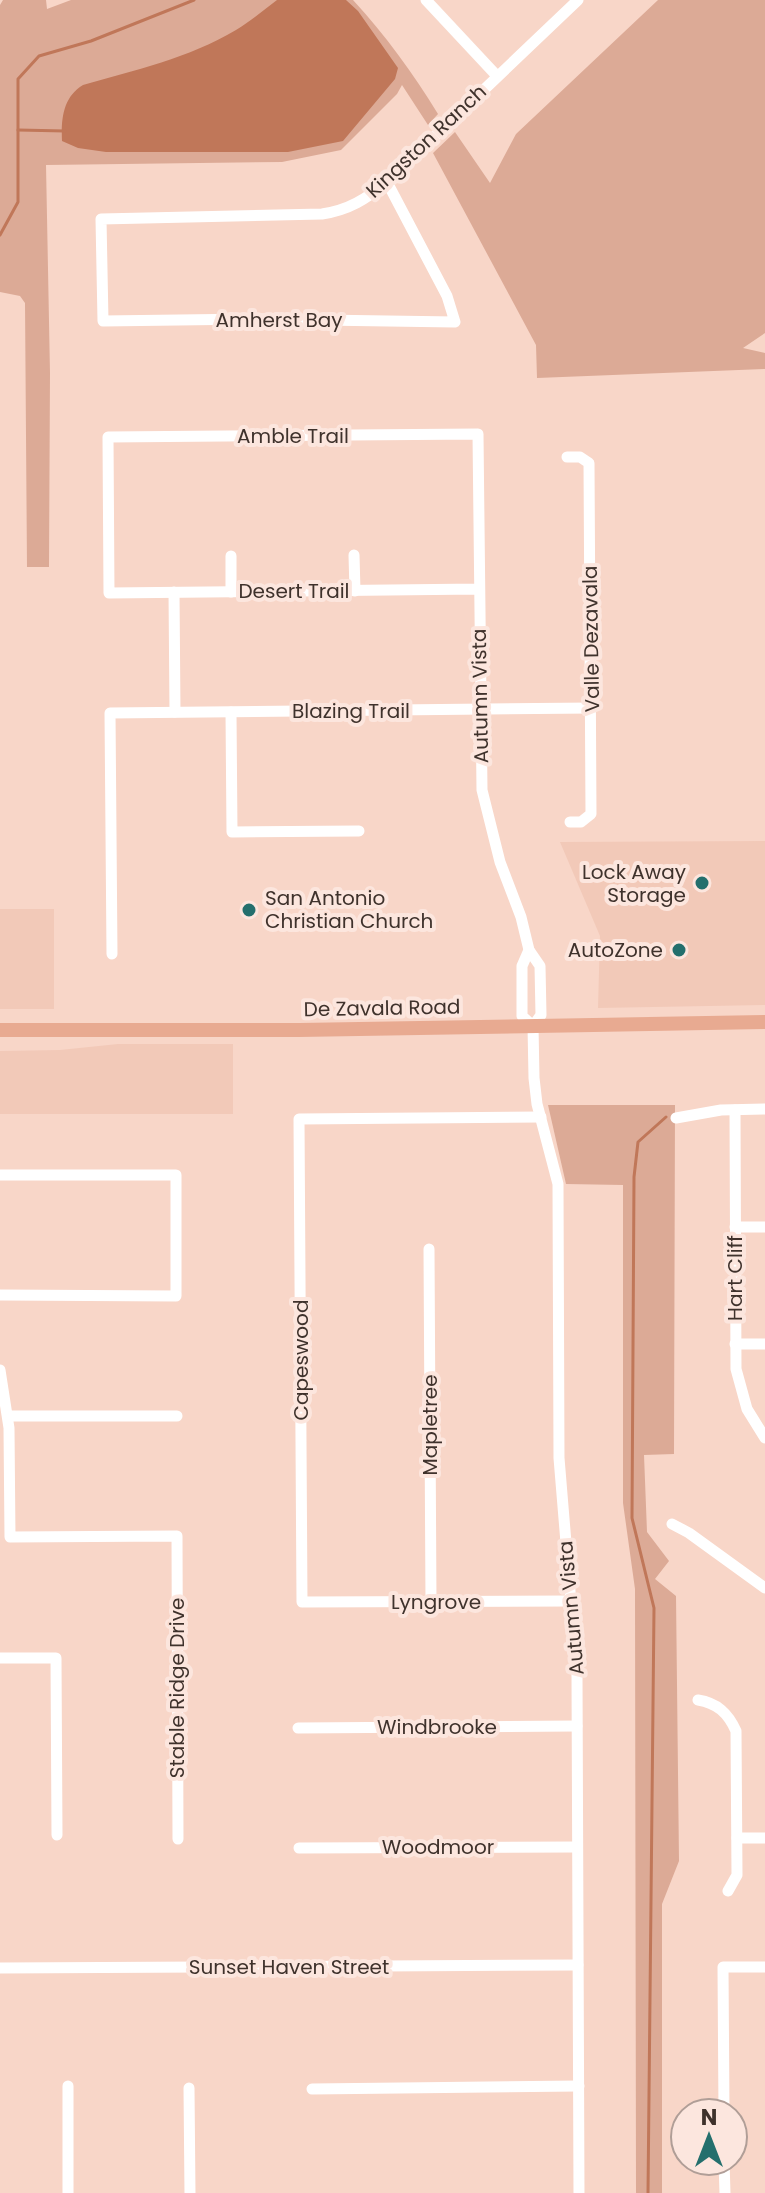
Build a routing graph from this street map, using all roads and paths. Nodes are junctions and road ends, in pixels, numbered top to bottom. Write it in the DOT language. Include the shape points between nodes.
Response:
graph roads {
  1 [pos="426,0"];
  2 [pos="578,0"];
  3 [pos="497,76"];
  4 [pos="387,182"];
  5 [pos="103,321"];
  6 [pos="478,434"];
  7 [pos="567,457"];
  8 [pos="354,555"];
  9 [pos="231,556"];
  10 [pos="479,589"];
  11 [pos="355,591"];
  12 [pos="174,592"];
  13 [pos="231,592"];
  14 [pos="109,593"];
  15 [pos="592,708"];
  16 [pos="480,710"];
  17 [pos="175,712"];
  18 [pos="231,712"];
  19 [pos="570,822"];
  20 [pos="359,831"];
  21 [pos="529,950"];
  22 [pos="112,954"];
  23 [pos="765,1022"];
  24 [pos="533,1026"];
  25 [pos="0,1030"];
  26 [pos="765,1109"];
  27 [pos="735,1110"];
  28 [pos="541,1117"];
  29 [pos="676,1118"];
  30 [pos="0,1175"];
  31 [pos="735,1227"];
  32 [pos="765,1227"];
  33 [pos="429,1249"];
  34 [pos="0,1295"];
  35 [pos="735,1344"];
  36 [pos="765,1344"];
  37 [pos="0,1370"];
  38 [pos="8,1416"];
  39 [pos="177,1416"];
  40 [pos="765,1438"];
  41 [pos="672,1524"];
  42 [pos="765,1588"];
  43 [pos="570,1601"];
  44 [pos="302,1602"];
  45 [pos="431,1602"];
  46 [pos="0,1658"];
  47 [pos="698,1700"];
  48 [pos="577,1726"];
  49 [pos="298,1728"];
  50 [pos="57,1835"];
  51 [pos="737,1838"];
  52 [pos="765,1838"];
  53 [pos="178,1839"];
  54 [pos="577,1847"];
  55 [pos="299,1848"];
  56 [pos="728,1891"];
  57 [pos="578,1965"];
  58 [pos="765,1967"];
  59 [pos="0,1968"];
  60 [pos="68,2086"];
  61 [pos="579,2086"];
  62 [pos="189,2088"];
  63 [pos="312,2089"];
  64 [pos="724,2097"];
  65 [pos="68,2193"];
  66 [pos="190,2193"];
  67 [pos="579,2193"];
  1 -- 3 [label="street"];
  2 -- 3 [label="street, Kingston Ranch"];
  3 -- 4 [label="street, Kingston Ranch"];
  4 -- 5 [label="street, Kingston Ranch" via="344,211 322,214 101,219"];
  4 -- 5 [label="street, Amherst Bay" via="447,296 455,322"];
  6 -- 10 [label="street, Autumn Vista"];
  6 -- 14 [label="street, Amble Trail" via="108,437"];
  7 -- 15 [label="street, Valle Dezavala" via="589,463"];
  8 -- 11 [label="street"];
  9 -- 13 [label="street"];
  10 -- 11 [label="street, Desert Trail"];
  10 -- 16 [label="street, Autumn Vista"];
  11 -- 13 [label="street, Desert Trail"];
  12 -- 13 [label="street, Desert Trail"];
  12 -- 14 [label="street, Desert Trail"];
  12 -- 17 [label="street"];
  15 -- 16 [label="street, Blazing Trail"];
  15 -- 19 [label="street, Valle Dezavala" via="591,814"];
  16 -- 18 [label="street, Blazing Trail"];
  16 -- 21 [label="street, Autumn Vista" via="485,811"];
  17 -- 18 [label="street, Blazing Trail"];
  17 -- 22 [label="street, Blazing Trail" via="110,713"];
  18 -- 20 [label="street" via="232,832"];
  21 -- 24 [label="street, Autumn Vista" via="540,966 541,1015"];
  21 -- 24 [label="street, Autumn Vista" via="522,966 522,1016"];
  23 -- 24 [label="main road, De Zavala Road"];
  24 -- 25 [label="main road, De Zavala Road"];
  24 -- 28 [label="street, Autumn Vista"];
  26 -- 27 [label="street"];
  27 -- 29 [label="street"];
  27 -- 31 [label="street, Hart Cliff"];
  28 -- 43 [label="street, Autumn Vista" via="558,1184 559,1458"];
  28 -- 44 [label="street, Capeswood" via="299,1119"];
  30 -- 34 [label="street" via="176,1175 176,1296"];
  31 -- 32 [label="street"];
  31 -- 35 [label="street, Hart Cliff"];
  33 -- 45 [label="street, Mapletree"];
  35 -- 36 [label="street"];
  35 -- 40 [label="street, Hart Cliff" via="742,1396"];
  37 -- 38 [label="street"];
  38 -- 39 [label="street"];
  38 -- 53 [label="street, Stable Ridge Drive" via="10,1537 177,1536"];
  41 -- 42 [label="street"];
  43 -- 45 [label="street, Lyngrove"];
  43 -- 48 [label="street, Autumn Vista"];
  44 -- 45 [label="street, Lyngrove"];
  46 -- 50 [label="street" via="56,1658"];
  47 -- 51 [label="street" via="719,1707 736,1731"];
  48 -- 49 [label="street, Windbrooke"];
  48 -- 54 [label="street, Autumn Vista"];
  51 -- 52 [label="street"];
  51 -- 56 [label="street" via="737,1875"];
  54 -- 55 [label="street, Woodmoor"];
  54 -- 57 [label="street, Autumn Vista"];
  57 -- 59 [label="street, Sunset Haven Street"];
  57 -- 61 [label="street, Autumn Vista"];
  58 -- 64 [label="street" via="723,1967"];
  60 -- 65 [label="street"];
  61 -- 63 [label="street"];
  61 -- 67 [label="street, Autumn Vista"];
  62 -- 66 [label="street"];
}
